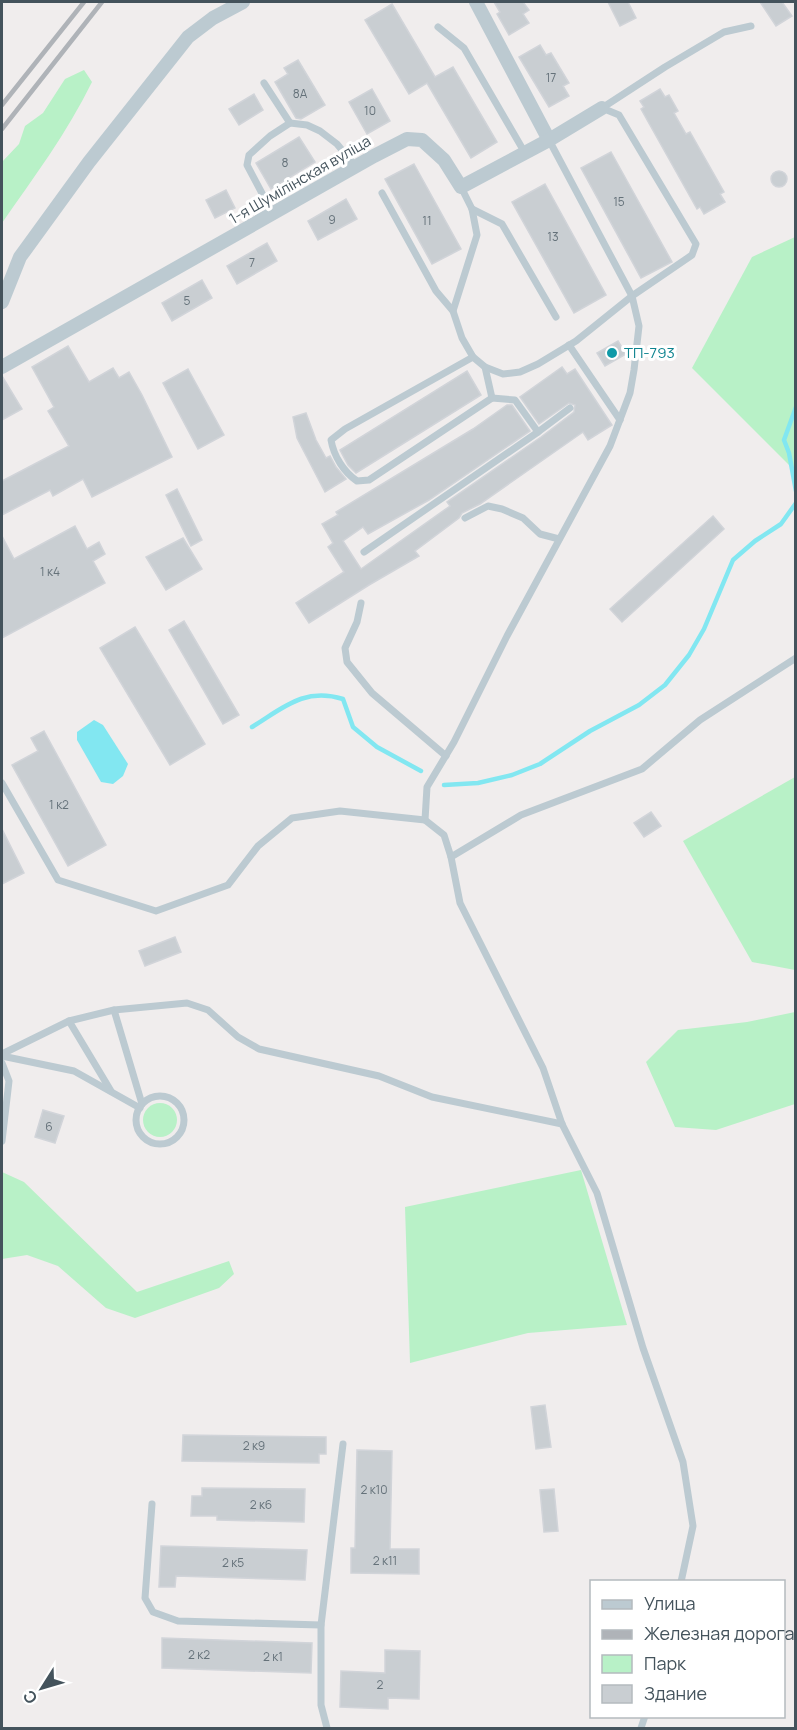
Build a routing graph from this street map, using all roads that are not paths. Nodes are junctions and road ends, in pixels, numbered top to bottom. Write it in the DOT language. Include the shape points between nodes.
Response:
graph roads {
  1 [pos="243,2"];
  2 [pos="476,2"];
  3 [pos="751,26"];
  4 [pos="438,27"];
  5 [pos="264,83"];
  6 [pos="602,108"];
  7 [pos="290,123"];
  8 [pos="549,140"];
  9 [pos="525,153"];
  10 [pos="356,167"];
  11 [pos="461,187"];
  12 [pos="382,193"];
  13 [pos="472,209"];
  14 [pos="273,214"];
  15 [pos="632,296"];
  16 [pos="2,302"];
  17 [pos="453,311"];
  18 [pos="556,316"];
  19 [pos="569,345"];
  20 [pos="473,357"];
  21 [pos="2,367"];
  22 [pos="485,367"];
  23 [pos="492,398"];
  24 [pos="570,408"];
  25 [pos="620,420"];
  26 [pos="538,432"];
  27 [pos="465,518"];
  28 [pos="559,539"];
  29 [pos="364,552"];
  30 [pos="361,603"];
  31 [pos="795,658"];
  32 [pos="446,756"];
  33 [pos="2,783"];
  34 [pos="424,820"];
  35 [pos="451,857"];
  36 [pos="114,1010"];
  37 [pos="69,1021"];
  38 [pos="2,1055"];
  39 [pos="2,1063"];
  40 [pos="111,1092"];
  41 [pos="141,1106"];
  42 [pos="562,1124"];
  43 [pos="2,1141"];
  44 [pos="343,1444"];
  45 [pos="152,1504"];
  46 [pos="681,1580"];
  47 [pos="321,1625"];
  48 [pos="327,1728"];
  1 -- 16 [label="street" via="213,18 188,38 89,162 20,257"];
  2 -- 8 [label="street"];
  3 -- 6 [label="lane" via="724,32"];
  4 -- 9 [label="lane" via="464,48"];
  5 -- 7 [label="lane"];
  6 -- 8 [label="street"];
  6 -- 15 [label="lane" via="619,115 696,244 692,255"];
  7 -- 10 [label="lane" via="320,131"];
  7 -- 14 [label="lane" via="249,155 247,165"];
  8 -- 9 [label="street"];
  8 -- 15 [label="lane"];
  9 -- 11 [label="street"];
  10 -- 11 [label="street, 1-я Шумілінская вуліца" via="407,139 422,140 444,160"];
  10 -- 14 [label="street, 1-я Шумілінская вуліца"];
  11 -- 13 [label="lane"];
  12 -- 17 [label="lane" via="436,291"];
  13 -- 17 [label="lane" via="477,235"];
  13 -- 18 [label="lane" via="502,224"];
  14 -- 21 [label="street, 1-я Шумілінская вуліца"];
  15 -- 19 [label="lane"];
  15 -- 25 [label="lane" via="638,337 630,393"];
  17 -- 20 [label="lane"];
  19 -- 22 [label="lane" via="520,372 503,374"];
  19 -- 25 [label="lane"];
  20 -- 22 [label="lane"];
  20 -- 23 [label="lane" via="345,429 331,440 333,449 346,474 357,482 369,480"];
  22 -- 23 [label="lane"];
  23 -- 26 [label="lane" via="515,400"];
  24 -- 26 [label="lane"];
  25 -- 28 [label="lane"];
  26 -- 29 [label="lane"];
  27 -- 28 [label="lane" via="488,506 502,508 523,518 540,534"];
  28 -- 32 [label="lane"];
  30 -- 32 [label="lane" via="345,648 347,662 372,693"];
  31 -- 35 [label="lane" via="700,720 642,769 521,814"];
  32 -- 34 [label="lane" via="427,786"];
  33 -- 34 [label="lane" via="58,880 156,911 228,885 258,846 292,818 340,812"];
  34 -- 35 [label="lane" via="444,835"];
  35 -- 42 [label="lane" via="460,903 543,1068"];
  36 -- 37 [label="lane"];
  36 -- 41 [label="lane"];
  36 -- 42 [label="lane" via="187,1003 208,1010 238,1037 259,1049 379,1076 432,1097"];
  37 -- 38 [label="lane"];
  37 -- 40 [label="lane"];
  38 -- 40 [label="lane" via="74,1071"];
  39 -- 43 [label="lane" via="9,1081"];
  40 -- 41 [label="lane"];
  41 -- 41 [label="lane" via="136,1121 144,1138 161,1144 178,1137 184,1119 176,1102 159,1096"];
  42 -- 46 [label="lane" via="597,1193 683,1462 693,1526"];
  44 -- 47 [label="lane"];
  45 -- 47 [label="lane" via="145,1598 153,1612 178,1621"];
  47 -- 48 [label="lane" via="321,1705"];
}
